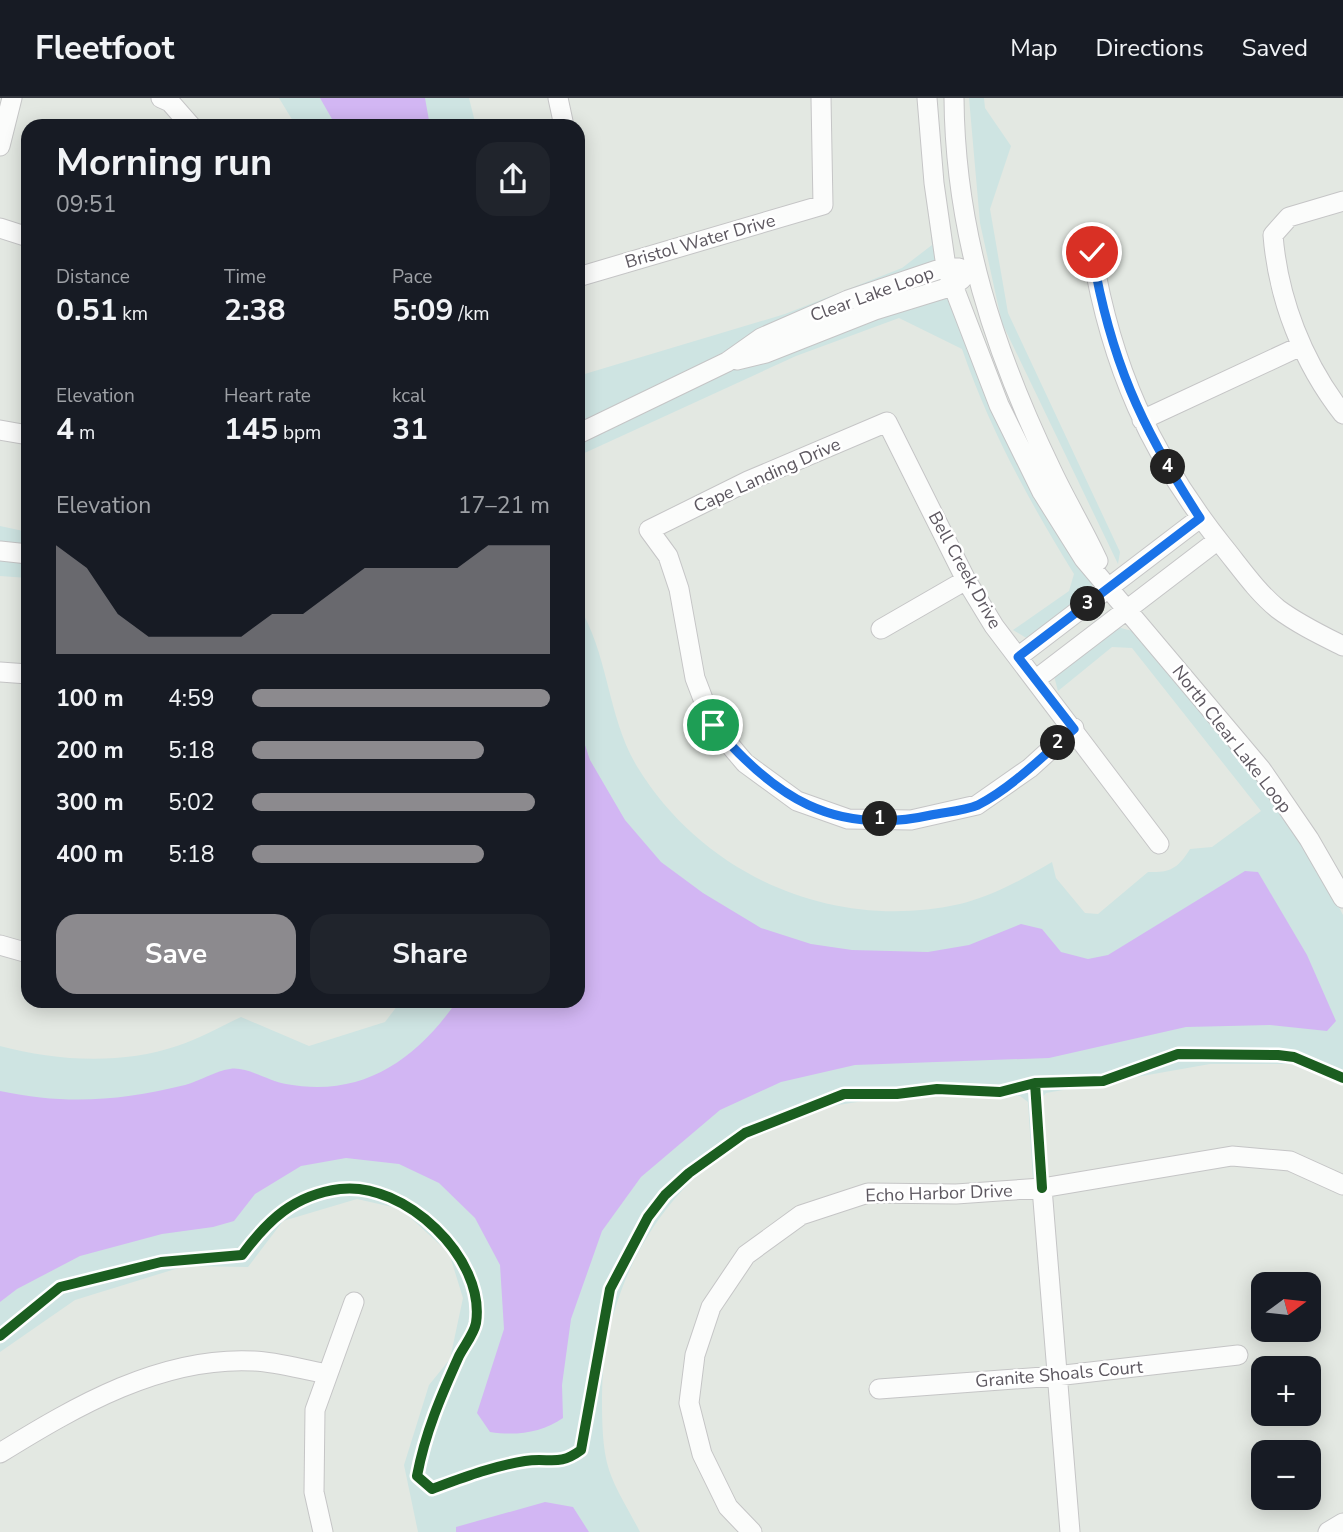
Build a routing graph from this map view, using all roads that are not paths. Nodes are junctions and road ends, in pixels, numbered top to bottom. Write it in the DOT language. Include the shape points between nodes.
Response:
graph roads {
  1 [pos="12,98"];
  2 [pos="161,98"];
  3 [pos="558,98"];
  4 [pos="821,98"];
  5 [pos="927,98"];
  6 [pos="954,98"];
  7 [pos="185,119"];
  8 [pos="562,119"];
  9 [pos="0,146"];
  10 [pos="1343,201"];
  11 [pos="0,228"];
  12 [pos="21,235"];
  13 [pos="1092,252"];
  14 [pos="946,267"];
  15 [pos="974,270"];
  16 [pos="585,275"];
  17 [pos="953,286"];
  18 [pos="1301,346"];
  19 [pos="727,362"];
  20 [pos="1343,414"];
  21 [pos="1142,420"];
  22 [pos="887,422"];
  23 [pos="0,430"];
  24 [pos="585,430"];
  25 [pos="21,434"];
  26 [pos="1200,518"];
  27 [pos="1218,540"];
  28 [pos="0,551"];
  29 [pos="21,553"];
  30 [pos="966,580"];
  31 [pos="1110,587"];
  32 [pos="1129,611"];
  33 [pos="881,629"];
  34 [pos="1343,646"];
  35 [pos="1018,657"];
  36 [pos="0,672"];
  37 [pos="21,674"];
  38 [pos="1035,680"];
  39 [pos="1074,729"];
  40 [pos="1159,844"];
  41 [pos="1343,898"];
  42 [pos="0,945"];
  43 [pos="21,951"];
  44 [pos="1343,1185"];
  45 [pos="1042,1188"];
  46 [pos="354,1302"];
  47 [pos="1238,1355"];
  48 [pos="328,1374"];
  49 [pos="1056,1376"];
  50 [pos="879,1389"];
  51 [pos="0,1453"];
  52 [pos="1343,1523"];
  53 [pos="323,1532"];
  54 [pos="752,1532"];
  55 [pos="1070,1532"];
  56 [pos="1328,1532"];
  1 -- 9 [label="street"];
  2 -- 7 [label="street"];
  3 -- 8 [label="street"];
  4 -- 16 [label="street, Bristol Water Drive" via="823,205"];
  5 -- 14 [label="street, North Clear Lake Loop"];
  6 -- 15 [label="street, North Clear Lake Loop" via="961,199"];
  10 -- 18 [label="street" via="1289,217 1273,235"];
  11 -- 12 [label="street"];
  13 -- 21 [label="street" via="1102,313"];
  14 -- 15 [label="street, Clear Lake Loop"];
  14 -- 17 [label="street, North Clear Lake Loop"];
  14 -- 19 [label="street, Clear Lake Loop" via="824,310 761,338"];
  15 -- 17 [label="street, Clear Lake Loop"];
  15 -- 31 [label="street, North Clear Lake Loop" via="1051,470"];
  17 -- 19 [label="street, Clear Lake Loop" via="875,310 766,353"];
  17 -- 31 [label="street, North Clear Lake Loop" via="999,405 1042,492 1084,559"];
  18 -- 20 [label="street"];
  18 -- 21 [label="street"];
  19 -- 24 [label="street, Clear Lake Loop"];
  21 -- 26 [label="street"];
  22 -- 30 [label="street, Bell Creek Drive"];
  22 -- 39 [label="street, Cape Landing Drive" via="748,481 649,530 668,556 679,589 695,678 713,725 746,763 797,801 848,819 911,820 977,805 1030,768"];
  23 -- 25 [label="street"];
  26 -- 27 [label="street"];
  26 -- 31 [label="street"];
  27 -- 32 [label="street"];
  27 -- 34 [label="street" via="1278,609"];
  28 -- 29 [label="street"];
  30 -- 33 [label="street"];
  30 -- 35 [label="street, Bell Creek Drive"];
  31 -- 32 [label="street, North Clear Lake Loop"];
  31 -- 35 [label="street"];
  32 -- 38 [label="street"];
  32 -- 41 [label="street, North Clear Lake Loop" via="1261,769"];
  35 -- 38 [label="street, Bell Creek Drive"];
  36 -- 37 [label="street"];
  38 -- 39 [label="street, Bell Creek Drive"];
  39 -- 40 [label="street, Bell Creek Drive"];
  42 -- 43 [label="street"];
  44 -- 45 [label="street, Echo Harbor Drive" via="1290,1161 1232,1156"];
  45 -- 49 [label="street"];
  45 -- 54 [label="street, Echo Harbor Drive" via="956,1194 868,1193 801,1214 746,1255 711,1307 695,1355 690,1403 702,1454 728,1507"];
  46 -- 48 [label="street"];
  47 -- 49 [label="street, Granite Shoals Court"];
  48 -- 51 [label="street" via="254,1361 178,1367 123,1387"];
  48 -- 53 [label="street" via="315,1410 314,1492"];
  49 -- 50 [label="street, Granite Shoals Court"];
  49 -- 55 [label="street"];
  52 -- 56 [label="street"];
}
